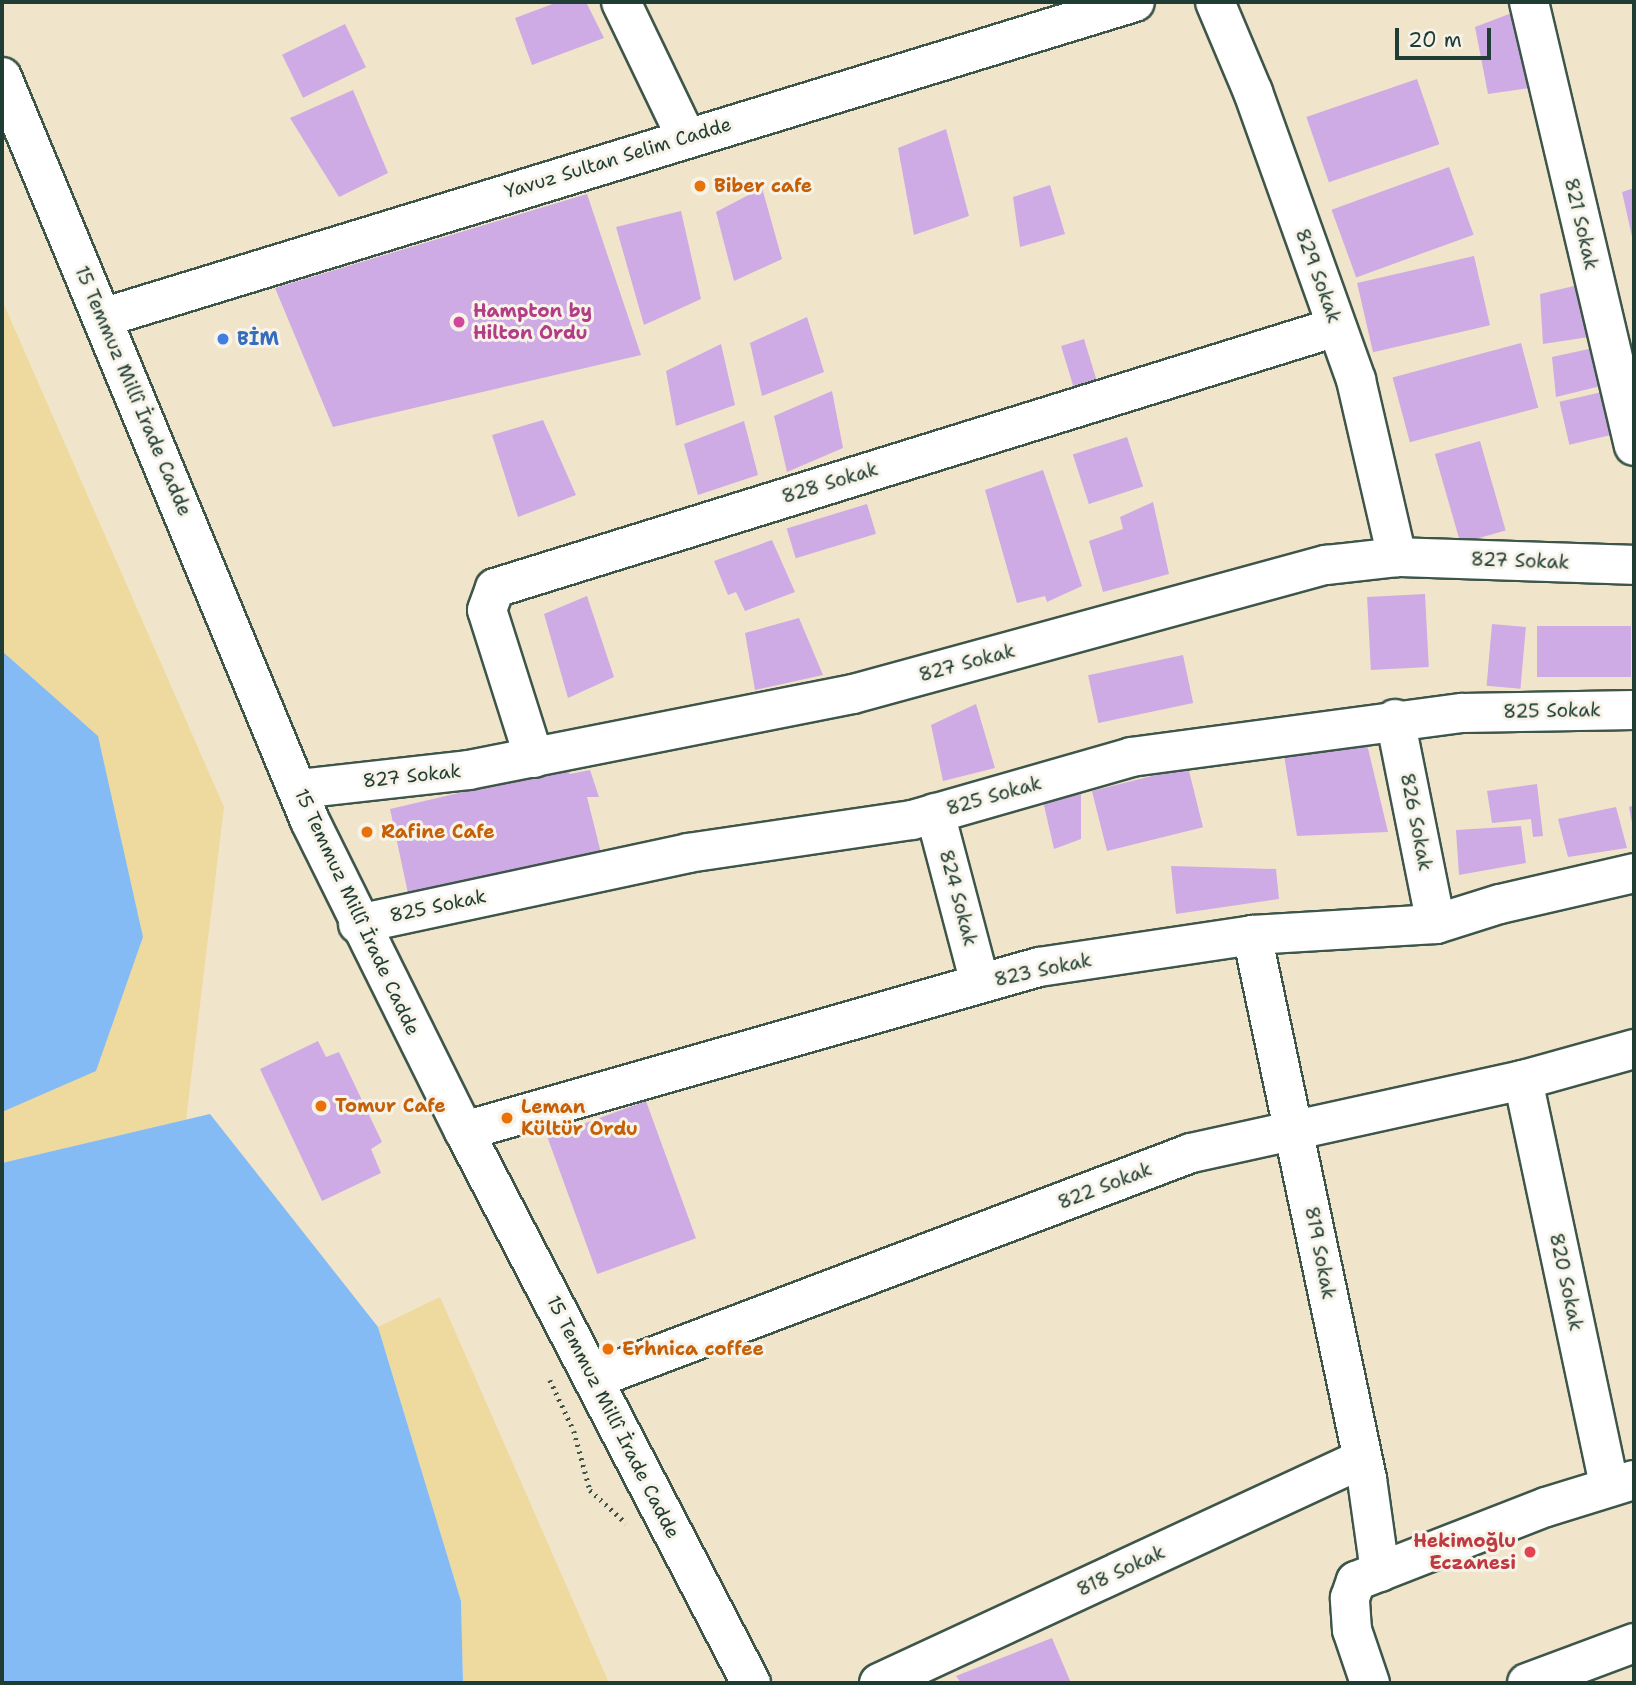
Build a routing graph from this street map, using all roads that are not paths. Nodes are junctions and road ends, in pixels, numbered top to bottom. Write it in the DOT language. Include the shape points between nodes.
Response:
graph roads {
  1 [pos="621,2"];
  2 [pos="1135,2"];
  3 [pos="1215,2"];
  4 [pos="1529,2"];
  5 [pos="2,77"];
  6 [pos="686,137"];
  7 [pos="102,318"];
  8 [pos="1336,327"];
  9 [pos="1634,446"];
  10 [pos="1396,557"];
  11 [pos="1634,565"];
  12 [pos="1634,710"];
  13 [pos="1395,719"];
  14 [pos="534,758"];
  15 [pos="299,789"];
  16 [pos="935,813"];
  17 [pos="1634,873"];
  18 [pos="358,923"];
  19 [pos="1436,924"];
  20 [pos="1252,935"];
  21 [pos="980,983"];
  22 [pos="1634,1049"];
  23 [pos="1523,1080"];
  24 [pos="1295,1130"];
  25 [pos="464,1131"];
  26 [pos="594,1379"];
  27 [pos="1362,1459"];
  28 [pos="1622,1482"];
  29 [pos="1368,1576"];
  30 [pos="1634,1643"];
  31 [pos="1362,1681"];
  32 [pos="751,1683"];
  33 [pos="879,1683"];
  34 [pos="1527,1683"];
  1 -- 6 [label="street"];
  2 -- 6 [label="street, Yavuz Sultan Selim Cadde"];
  3 -- 8 [label="street, 829 Sokak"];
  4 -- 9 [label="street, 821 Sokak"];
  5 -- 7 [label="street, 15 Temmuz Millî İrade Cadde"];
  6 -- 7 [label="street, Yavuz Sultan Selim Cadde"];
  7 -- 15 [label="street, 15 Temmuz Millî İrade Cadde"];
  8 -- 10 [label="street, 829 Sokak" via="1356,380"];
  8 -- 14 [label="street, 828 Sokak" via="495,588 487,610"];
  10 -- 11 [label="street, 827 Sokak"];
  10 -- 14 [label="street, 827 Sokak" via="1326,565 853,694"];
  12 -- 13 [label="street, 825 Sokak"];
  13 -- 16 [label="street, 825 Sokak" via="1131,757"];
  13 -- 19 [label="street, 826 Sokak"];
  14 -- 15 [label="street, 827 Sokak"];
  15 -- 18 [label="street, 15 Temmuz Millî İrade Cadde"];
  16 -- 18 [label="street, 825 Sokak" via="688,853"];
  16 -- 21 [label="street, 824 Sokak"];
  17 -- 19 [label="street, 823 Sokak"];
  18 -- 25 [label="street, 15 Temmuz Millî İrade Cadde"];
  19 -- 20 [label="street, 823 Sokak"];
  20 -- 21 [label="street, 823 Sokak" via="1039,967"];
  20 -- 24 [label="street, 819 Sokak"];
  21 -- 25 [label="street, 823 Sokak"];
  22 -- 23 [label="street, 822 Sokak"];
  23 -- 24 [label="street, 822 Sokak"];
  23 -- 28 [label="street, 820 Sokak"];
  24 -- 26 [label="street, 822 Sokak" via="1191,1153"];
  24 -- 27 [label="street, 819 Sokak"];
  25 -- 26 [label="street, 15 Temmuz Millî İrade Cadde"];
  26 -- 32 [label="street, 15 Temmuz Millî İrade Cadde"];
  27 -- 29 [label="street, 819 Sokak"];
  27 -- 33 [label="street, 818 Sokak"];
  28 -- 29 [label="street"];
  29 -- 31 [label="street, 819 Sokak" via="1349,1610"];
  30 -- 34 [label="street"];
}
